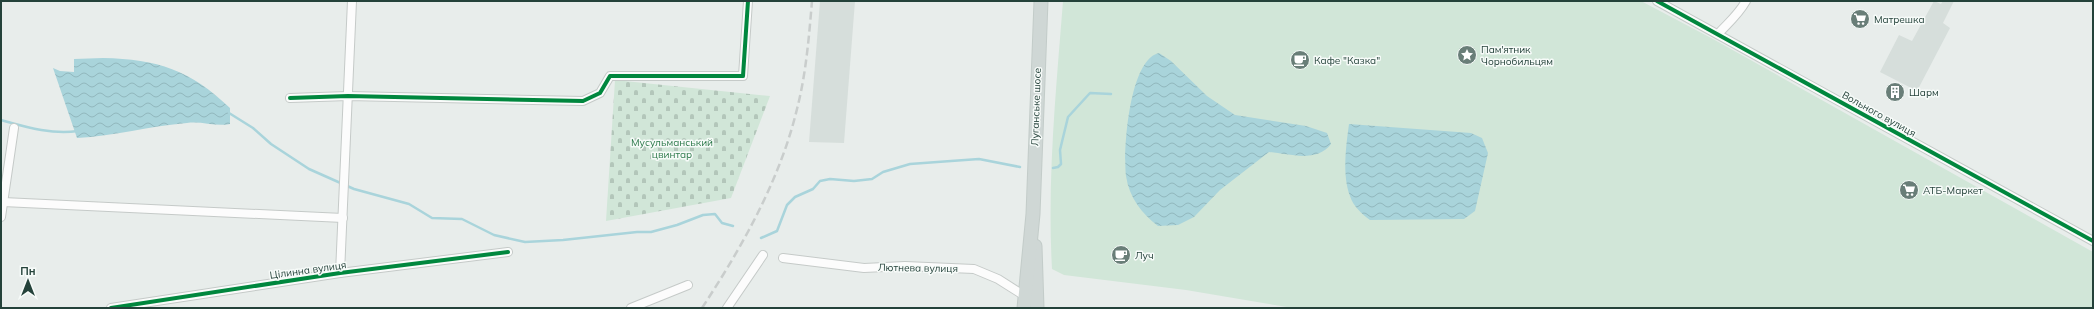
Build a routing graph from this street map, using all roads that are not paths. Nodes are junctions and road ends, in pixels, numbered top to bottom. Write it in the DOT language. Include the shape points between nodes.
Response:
graph roads {
  1 [pos="352,1"];
  2 [pos="748,1"];
  3 [pos="1041,1"];
  4 [pos="1657,1"];
  5 [pos="1746,1"];
  6 [pos="1718,34"];
  7 [pos="348,96"];
  8 [pos="290,98"];
  9 [pos="14,128"];
  10 [pos="3,202"];
  11 [pos="1033,214"];
  12 [pos="1,217"];
  13 [pos="343,218"];
  14 [pos="2093,241"];
  15 [pos="508,252"];
  16 [pos="763,255"];
  17 [pos="783,258"];
  18 [pos="340,273"];
  19 [pos="688,285"];
  20 [pos="1024,302"];
  21 [pos="1039,307"];
  22 [pos="111,308"];
  23 [pos="631,308"];
  24 [pos="727,308"];
  1 -- 7 [label="street"];
  2 -- 7 [label="street" via="743,76 610,76 600,93 583,101"];
  3 -- 11 [label="main road, Луганське шосе"];
  4 -- 6 [label="street, Вольного вулиця"];
  5 -- 6 [label="street" via="1736,17"];
  6 -- 14 [label="street, Вольного вулиця"];
  7 -- 8 [label="street"];
  7 -- 13 [label="street"];
  9 -- 10 [label="street"];
  10 -- 12 [label="street"];
  10 -- 13 [label="street"];
  11 -- 20 [label="main road, Луганське шосе"];
  11 -- 21 [label="main road, Луганське шосе"];
  13 -- 18 [label="street"];
  15 -- 18 [label="street, Цілинна вулиця"];
  16 -- 24 [label="street"];
  17 -- 20 [label="street, Лютнева вулиця" via="864,268 905,266 974,269 998,279"];
  18 -- 22 [label="street, Цілинна вулиця"];
  19 -- 23 [label="street"];
  20 -- 21 [label="street, Лютнева вулиця"];
}
